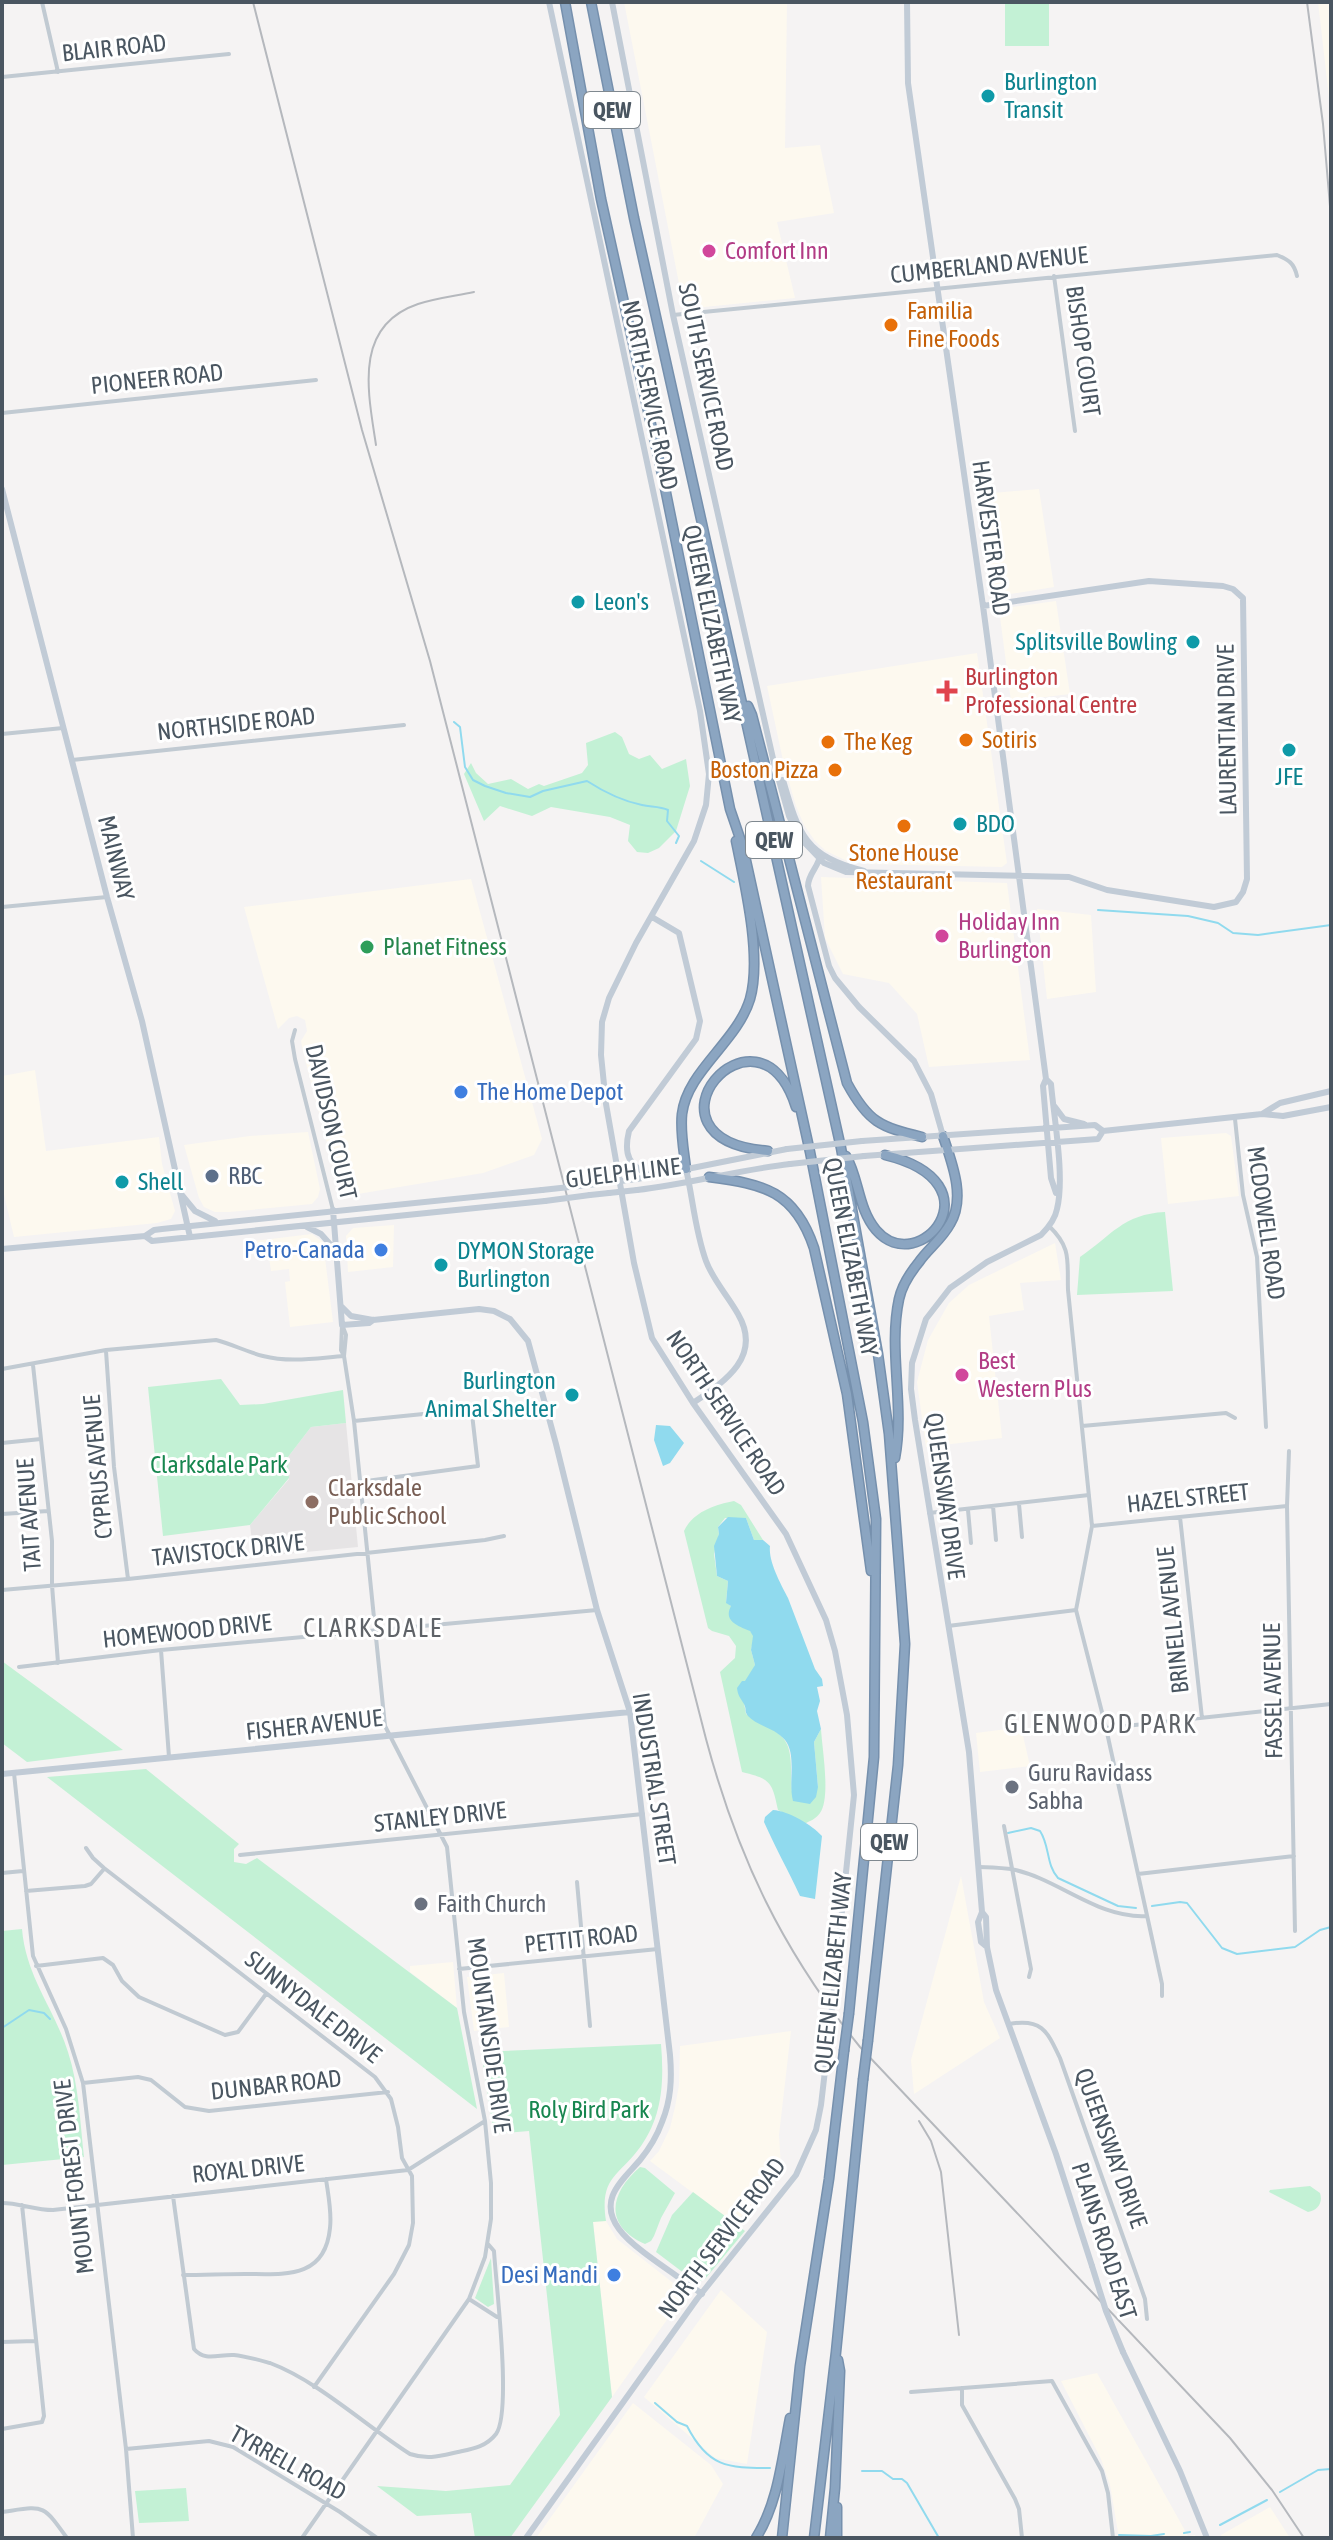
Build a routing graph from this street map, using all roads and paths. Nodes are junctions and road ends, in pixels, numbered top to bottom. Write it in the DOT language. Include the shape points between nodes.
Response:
graph roads {
  1 [pos="42,2"];
  2 [pos="549,2"];
  3 [pos="565,2"];
  4 [pos="591,2"];
  5 [pos="612,2"];
  6 [pos="907,2"];
  7 [pos="229,54"];
  8 [pos="58,72"];
  9 [pos="2,77"];
  10 [pos="1054,276"];
  11 [pos="1297,276"];
  12 [pos="937,289"];
  13 [pos="673,315"];
  14 [pos="316,380"];
  15 [pos="2,413"];
  16 [pos="1075,431"];
  17 [pos="2,489"];
  18 [pos="983,606"];
  19 [pos="742,694"];
  20 [pos="404,725"];
  21 [pos="65,728"];
  22 [pos="2,734"];
  23 [pos="72,760"];
  24 [pos="730,809"];
  25 [pos="820,857"];
  26 [pos="1019,874"];
  27 [pos="107,897"];
  28 [pos="2,907"];
  29 [pos="652,917"];
  30 [pos="295,1030"];
  31 [pos="1046,1079"];
  32 [pos="1331,1091"];
  33 [pos="1052,1099"];
  34 [pos="1331,1107"];
  35 [pos="1262,1114"];
  36 [pos="1235,1119"];
  37 [pos="1095,1125"];
  38 [pos="1051,1130"];
  39 [pos="1103,1131"];
  40 [pos="943,1136"];
  41 [pos="922,1137"];
  42 [pos="1052,1142"];
  43 [pos="841,1148"];
  44 [pos="948,1150"];
  45 [pos="768,1151"];
  46 [pos="810,1152"];
  47 [pos="885,1155"];
  48 [pos="686,1169"];
  49 [pos="652,1177"];
  50 [pos="709,1177"];
  51 [pos="689,1183"];
  52 [pos="181,1193"];
  53 [pos="333,1210"];
  54 [pos="227,1222"];
  55 [pos="336,1222"];
  56 [pos="303,1225"];
  57 [pos="1049,1226"];
  58 [pos="189,1227"];
  59 [pos="145,1236"];
  60 [pos="190,1237"];
  61 [pos="2,1249"];
  62 [pos="338,1253"];
  63 [pos="341,1306"];
  64 [pos="373,1320"];
  65 [pos="342,1325"];
  66 [pos="106,1350"];
  67 [pos="344,1356"];
  68 [pos="33,1365"];
  69 [pos="2,1369"];
  70 [pos="693,1403"];
  71 [pos="1235,1418"];
  72 [pos="354,1421"];
  73 [pos="1082,1426"];
  74 [pos="1266,1427"];
  75 [pos="41,1439"];
  76 [pos="2,1443"];
  77 [pos="1289,1451"];
  78 [pos="893,1466"];
  79 [pos="359,1482"];
  80 [pos="1089,1495"];
  81 [pos="1019,1503"];
  82 [pos="993,1506"];
  83 [pos="1287,1506"];
  84 [pos="968,1509"];
  85 [pos="48,1511"];
  86 [pos="929,1513"];
  87 [pos="2,1514"];
  88 [pos="1180,1517"];
  89 [pos="1092,1526"];
  90 [pos="504,1536"];
  91 [pos="1022,1537"];
  92 [pos="996,1540"];
  93 [pos="971,1543"];
  94 [pos="367,1553"];
  95 [pos="128,1579"];
  96 [pos="52,1585"];
  97 [pos="2,1590"];
  98 [pos="597,1610"];
  99 [pos="1076,1610"];
  100 [pos="947,1626"];
  101 [pos="376,1632"];
  102 [pos="875,1640"];
  103 [pos="161,1650"];
  104 [pos="58,1663"];
  105 [pos="19,1667"];
  106 [pos="1331,1704"];
  107 [pos="1291,1709"];
  108 [pos="630,1712"];
  109 [pos="1202,1718"];
  110 [pos="1106,1728"];
  111 [pos="388,1736"];
  112 [pos="169,1757"];
  113 [pos="14,1773"];
  114 [pos="2,1774"];
  115 [pos="643,1814"];
  116 [pos="1004,1826"];
  117 [pos="442,1835"];
  118 [pos="86,1848"];
  119 [pos="240,1855"];
  120 [pos="1294,1856"];
  121 [pos="979,1867"];
  122 [pos="104,1868"];
  123 [pos="1011,1869"];
  124 [pos="23,1871"];
  125 [pos="2,1873"];
  126 [pos="1138,1874"];
  127 [pos="577,1882"];
  128 [pos="26,1891"];
  129 [pos="1147,1916"];
  130 [pos="1295,1931"];
  131 [pos="658,1949"];
  132 [pos="584,1956"];
  133 [pos="36,1966"];
  134 [pos="459,1969"];
  135 [pos="1029,1977"];
  136 [pos="266,1994"];
  137 [pos="1162,1996"];
  138 [pos="1008,2024"];
  139 [pos="590,2026"];
  140 [pos="83,2083"];
  141 [pos="388,2092"];
  142 [pos="485,2121"];
  143 [pos="408,2170"];
  144 [pos="326,2179"];
  145 [pos="173,2196"];
  146 [pos="2,2203"];
  147 [pos="22,2205"];
  148 [pos="96,2207"];
  149 [pos="488,2244"];
  150 [pos="183,2275"];
  151 [pos="702,2294"];
  152 [pos="469,2299"];
  153 [pos="499,2318"];
  154 [pos="1147,2319"];
  155 [pos="35,2341"];
  156 [pos="2,2342"];
  157 [pos="836,2352"];
  158 [pos="800,2366"];
  159 [pos="314,2387"];
  160 [pos="962,2388"];
  161 [pos="911,2392"];
  162 [pos="2,2429"];
  163 [pos="377,2433"];
  164 [pos="126,2449"];
  165 [pos="835,2488"];
  166 [pos="326,2504"];
  167 [pos="2,2512"];
  168 [pos="67,2538"];
  169 [pos="133,2538"];
  170 [pos="302,2538"];
  171 [pos="377,2538"];
  172 [pos="526,2538"];
  173 [pos="756,2538"];
  174 [pos="782,2538"];
  175 [pos="814,2538"];
  176 [pos="830,2538"];
  177 [pos="837,2538"];
  178 [pos="1022,2538"];
  179 [pos="1113,2538"];
  180 [pos="1207,2538"];
  1 -- 8 [label="street"];
  2 -- 29 [label="street, NORTH SERVICE ROAD" via="707,746 709,774 701,822"];
  3 -- 24 [label="highway, QUEEN ELIZABETH WAY / QEW" via="601,199"];
  4 -- 19 [label="highway, QUEEN ELIZABETH WAY / QEW"];
  5 -- 13 [label="street, SOUTH SERVICE ROAD"];
  6 -- 12 [label="street, HARVESTER ROAD" via="908,83"];
  7 -- 8 [label="street, BLAIR ROAD"];
  8 -- 9 [label="street, BLAIR ROAD"];
  10 -- 11 [label="street, CUMBERLAND AVENUE" via="1277,255 1290,261"];
  10 -- 12 [label="street, CUMBERLAND AVENUE"];
  10 -- 16 [label="street, BISHOP COURT"];
  12 -- 13 [label="street, CUMBERLAND AVENUE"];
  12 -- 18 [label="street, HARVESTER ROAD"];
  13 -- 25 [label="street, SOUTH SERVICE ROAD" via="792,825"];
  14 -- 15 [label="street, PIONEER ROAD"];
  17 -- 21 [label="street, MAINWAY"];
  18 -- 26 [label="street, HARVESTER ROAD"];
  18 -- 26 [label="street, LAURENTIAN DRIVE" via="1149,581 1223,586 1243,598 1247,879 1236,902 1214,907 1107,890 1069,877"];
  19 -- 41 [label="highway" via="752,715 847,1083 869,1116"];
  19 -- 43 [label="highway, QUEEN ELIZABETH WAY / QEW"];
  20 -- 23 [label="street, NORTHSIDE ROAD"];
  21 -- 22 [label="street"];
  21 -- 23 [label="street, MAINWAY"];
  23 -- 27 [label="street, MAINWAY"];
  24 -- 46 [label="highway, QUEEN ELIZABETH WAY / QEW" via="743,847"];
  24 -- 48 [label="highway" via="754,980 740,1022 685,1102"];
  25 -- 26 [label="street" via="841,871 861,874"];
  25 -- 40 [label="street" via="808,886 829,966 843,989 914,1061"];
  26 -- 31 [label="street, HARVESTER ROAD"];
  27 -- 28 [label="street"];
  27 -- 52 [label="street, MAINWAY"];
  29 -- 49 [label="street" via="679,933 700,1021 696,1039 629,1131 629,1159"];
  29 -- 70 [label="street, NORTH SERVICE ROAD" via="609,998 601,1055 648,1325"];
  30 -- 53 [label="street, DAVIDSON COURT" via="295,1059"];
  31 -- 33 [label="street, HARVESTER ROAD"];
  31 -- 38 [label="street, HARVESTER ROAD"];
  32 -- 35 [label="street, GUELPH LINE" via="1280,1103"];
  33 -- 37 [label="street" via="1064,1119"];
  33 -- 38 [label="street, HARVESTER ROAD"];
  34 -- 35 [label="street, GUELPH LINE" via="1283,1116"];
  35 -- 36 [label="street, GUELPH LINE"];
  36 -- 39 [label="street, GUELPH LINE"];
  36 -- 74 [label="street, MCDOWELL ROAD" via="1243,1195 1257,1257"];
  37 -- 38 [label="street, GUELPH LINE"];
  37 -- 39 [label="street"];
  38 -- 40 [label="street, GUELPH LINE"];
  38 -- 42 [label="street, HARVESTER ROAD"];
  39 -- 42 [label="street, GUELPH LINE" via="1098,1139"];
  40 -- 41 [label="street, GUELPH LINE"];
  40 -- 44 [label="highway"];
  41 -- 45 [label="street, GUELPH LINE, bridge"];
  42 -- 44 [label="street, GUELPH LINE"];
  42 -- 57 [label="street" via="1060,1177 1057,1209"];
  43 -- 47 [label="highway" via="875,1229 895,1241 917,1243 941,1222 944,1195 929,1172"];
  43 -- 78 [label="highway, QUEEN ELIZABETH WAY / QEW"];
  44 -- 47 [label="street, GUELPH LINE"];
  44 -- 78 [label="highway" via="958,1189 957,1209 909,1276 899,1299 895,1328 900,1432"];
  45 -- 46 [label="highway" via="734,1146 709,1123 704,1105 708,1089 727,1067 756,1062 777,1072 794,1100"];
  45 -- 48 [label="street, GUELPH LINE"];
  46 -- 102 [label="highway, QUEEN ELIZABETH WAY / QEW" via="863,1422 876,1519"];
  47 -- 50 [label="street, GUELPH LINE, bridge"];
  48 -- 49 [label="street, GUELPH LINE"];
  48 -- 51 [label="street"];
  49 -- 53 [label="street, GUELPH LINE, bridge"];
  50 -- 51 [label="street, GUELPH LINE"];
  50 -- 102 [label="highway" via="774,1192 790,1203 807,1227 847,1394 872,1578"];
  51 -- 55 [label="street, GUELPH LINE, bridge"];
  51 -- 70 [label="street" via="707,1264 740,1317 745,1335 737,1367"];
  52 -- 54 [label="street" via="198,1213"];
  52 -- 58 [label="street, MAINWAY"];
  53 -- 54 [label="street, GUELPH LINE"];
  53 -- 55 [label="street, DAVIDSON COURT"];
  54 -- 58 [label="street, GUELPH LINE"];
  55 -- 56 [label="street, GUELPH LINE"];
  55 -- 62 [label="street, MOUNTAINSIDE DRIVE"];
  56 -- 60 [label="street, GUELPH LINE"];
  56 -- 62 [label="street" via="319,1232"];
  57 -- 73 [label="street" via="1064,1244 1069,1262"];
  57 -- 86 [label="street, QUEENSWAY DRIVE" via="950,1288 922,1330 911,1389"];
  58 -- 59 [label="street, GUELPH LINE" via="154,1230"];
  58 -- 60 [label="street, MAINWAY"];
  59 -- 60 [label="street, GUELPH LINE" via="152,1241"];
  59 -- 61 [label="street, GUELPH LINE"];
  62 -- 63 [label="street, MOUNTAINSIDE DRIVE"];
  63 -- 64 [label="street, INDUSTRIAL STREET" via="351,1316"];
  63 -- 65 [label="street, MOUNTAINSIDE DRIVE"];
  64 -- 65 [label="street, INDUSTRIAL STREET"];
  64 -- 98 [label="street, INDUSTRIAL STREET" via="479,1309 503,1316 523,1334"];
  65 -- 67 [label="street, MOUNTAINSIDE DRIVE"];
  66 -- 67 [label="street" via="216,1340 292,1361"];
  66 -- 68 [label="street"];
  66 -- 95 [label="street, CYPRUS AVENUE"];
  67 -- 72 [label="street, MOUNTAINSIDE DRIVE"];
  68 -- 69 [label="street"];
  68 -- 75 [label="street, TAIT AVENUE"];
  70 -- 151 [label="street, NORTH SERVICE ROAD, bridge" via="786,1534 826,1620 847,1715 854,1795 821,2105 808,2151 796,2175"];
  71 -- 73 [label="street" via="1226,1413"];
  72 -- 79 [label="street, MOUNTAINSIDE DRIVE"];
  72 -- 79 [label="street" via="463,1410 472,1414 478,1466"];
  73 -- 80 [label="street"];
  75 -- 76 [label="street"];
  75 -- 85 [label="street, TAIT AVENUE"];
  77 -- 83 [label="street, FASSEL AVENUE"];
  78 -- 157 [label="highway, QUEEN ELIZABETH WAY / QEW, bridge" via="905,1644 898,1765"];
  79 -- 94 [label="street, MOUNTAINSIDE DRIVE"];
  80 -- 81 [label="street"];
  80 -- 89 [label="street"];
  81 -- 82 [label="street"];
  81 -- 91 [label="street"];
  82 -- 84 [label="street"];
  82 -- 92 [label="street"];
  83 -- 88 [label="street, HAZEL STREET"];
  83 -- 107 [label="street, FASSEL AVENUE"];
  84 -- 86 [label="street"];
  84 -- 93 [label="street"];
  85 -- 87 [label="street"];
  85 -- 96 [label="street, TAIT AVENUE"];
  86 -- 100 [label="street, QUEENSWAY DRIVE"];
  88 -- 89 [label="street, HAZEL STREET"];
  88 -- 109 [label="street, BRINELL AVENUE"];
  89 -- 99 [label="street"];
  90 -- 94 [label="street, TAVISTOCK DRIVE"];
  94 -- 95 [label="street, TAVISTOCK DRIVE"];
  94 -- 101 [label="street, MOUNTAINSIDE DRIVE"];
  95 -- 96 [label="street, TAVISTOCK DRIVE"];
  96 -- 97 [label="street, TAVISTOCK DRIVE"];
  96 -- 104 [label="street, TAIT AVENUE"];
  98 -- 101 [label="street, HOMEWOOD DRIVE"];
  98 -- 108 [label="street, INDUSTRIAL STREET"];
  99 -- 100 [label="street"];
  99 -- 110 [label="street"];
  100 -- 121 [label="street, QUEENSWAY DRIVE" via="969,1752"];
  101 -- 103 [label="street, HOMEWOOD DRIVE"];
  101 -- 111 [label="street, MOUNTAINSIDE DRIVE"];
  102 -- 158 [label="highway, QUEEN ELIZABETH WAY / QEW, bridge" via="874,1757 849,2013"];
  103 -- 104 [label="street, HOMEWOOD DRIVE"];
  103 -- 112 [label="street"];
  104 -- 105 [label="street, HOMEWOOD DRIVE"];
  106 -- 107 [label="street"];
  107 -- 109 [label="street"];
  107 -- 120 [label="street, FASSEL AVENUE"];
  108 -- 111 [label="street, FISHER AVENUE"];
  108 -- 115 [label="street, INDUSTRIAL STREET"];
  109 -- 110 [label="street"];
  110 -- 126 [label="street"];
  111 -- 112 [label="street, FISHER AVENUE"];
  111 -- 117 [label="street, MOUNTAINSIDE DRIVE"];
  112 -- 113 [label="street, FISHER AVENUE"];
  113 -- 114 [label="street, FISHER AVENUE"];
  113 -- 124 [label="street, MOUNT FOREST DRIVE"];
  115 -- 117 [label="street, STANLEY DRIVE"];
  115 -- 131 [label="street, INDUSTRIAL STREET"];
  116 -- 123 [label="street"];
  117 -- 119 [label="street, STANLEY DRIVE"];
  117 -- 134 [label="street, MOUNTAINSIDE DRIVE"];
  118 -- 122 [label="street, SUNNYDALE DRIVE"];
  120 -- 126 [label="street"];
  120 -- 130 [label="street, FASSEL AVENUE"];
  121 -- 123 [label="street"];
  121 -- 138 [label="street, PLAINS ROAD EAST" via="987,1947"];
  122 -- 128 [label="street" via="85,1886"];
  122 -- 136 [label="street, SUNNYDALE DRIVE"];
  123 -- 129 [label="street" via="1108,1909"];
  123 -- 135 [label="street"];
  124 -- 125 [label="street"];
  124 -- 128 [label="street, MOUNT FOREST DRIVE"];
  126 -- 129 [label="street"];
  127 -- 132 [label="street"];
  128 -- 133 [label="street, MOUNT FOREST DRIVE"];
  129 -- 137 [label="street"];
  131 -- 132 [label="street, PETTIT ROAD"];
  131 -- 151 [label="street, INDUSTRIAL STREET" via="671,2090 653,2142 615,2188 612,2215 621,2232"];
  132 -- 134 [label="street, PETTIT ROAD"];
  132 -- 139 [label="street"];
  133 -- 136 [label="street" via="103,1958 139,1997 225,2035 238,2032"];
  133 -- 140 [label="street, MOUNT FOREST DRIVE" via="66,2029"];
  134 -- 142 [label="street, MOUNTAINSIDE DRIVE"];
  136 -- 141 [label="street, SUNNYDALE DRIVE"];
  138 -- 154 [label="street, QUEENSWAY DRIVE" via="1037,2025 1060,2058 1145,2299"];
  138 -- 180 [label="street, PLAINS ROAD EAST, bridge" via="1106,2311"];
  140 -- 141 [label="street, DUNBAR ROAD" via="138,2077 151,2080 185,2107 209,2111"];
  140 -- 148 [label="street, MOUNT FOREST DRIVE"];
  141 -- 143 [label="street, SUNNYDALE DRIVE"];
  142 -- 143 [label="street, ROYAL DRIVE"];
  142 -- 149 [label="street, MOUNTAINSIDE DRIVE"];
  143 -- 144 [label="street, ROYAL DRIVE"];
  143 -- 159 [label="street, SUNNYDALE DRIVE" via="414,2185 413,2223 402,2262"];
  144 -- 145 [label="street, ROYAL DRIVE"];
  144 -- 150 [label="street" via="329,2236 309,2266 280,2275"];
  145 -- 148 [label="street, ROYAL DRIVE"];
  145 -- 150 [label="street"];
  146 -- 147 [label="street, ROYAL DRIVE"];
  147 -- 148 [label="street, ROYAL DRIVE" via="53,2210"];
  147 -- 155 [label="street"];
  148 -- 164 [label="street, MOUNT FOREST DRIVE"];
  149 -- 152 [label="street, MOUNTAINSIDE DRIVE"];
  149 -- 153 [label="street" via="494,2251"];
  150 -- 159 [label="street" via="197,2354 262,2361"];
  151 -- 172 [label="street, NORTH SERVICE ROAD"];
  152 -- 153 [label="street"];
  152 -- 163 [label="street, MOUNTAINSIDE DRIVE"];
  153 -- 163 [label="street" via="503,2416 490,2440 429,2459 410,2454"];
  155 -- 156 [label="street"];
  155 -- 162 [label="street" via="42,2422"];
  157 -- 165 [label="highway" via="840,2371"];
  157 -- 175 [label="highway, QUEEN ELIZABETH WAY / QEW"];
  158 -- 173 [label="highway" via="774,2499"];
  158 -- 174 [label="highway, QUEEN ELIZABETH WAY / QEW"];
  159 -- 163 [label="street"];
  160 -- 161 [label="street"];
  160 -- 178 [label="street" via="962,2405 1019,2509"];
  160 -- 179 [label="street" via="1052,2381 1102,2471"];
  163 -- 166 [label="street, MOUNTAINSIDE DRIVE"];
  164 -- 166 [label="street, TYRRELL ROAD" via="222,2443"];
  164 -- 169 [label="street, MOUNT FOREST DRIVE"];
  165 -- 176 [label="highway"];
  165 -- 177 [label="highway"];
  166 -- 170 [label="street, MOUNTAINSIDE DRIVE"];
  166 -- 171 [label="street, TYRRELL ROAD"];
  167 -- 168 [label="street" via="43,2509"];
}
